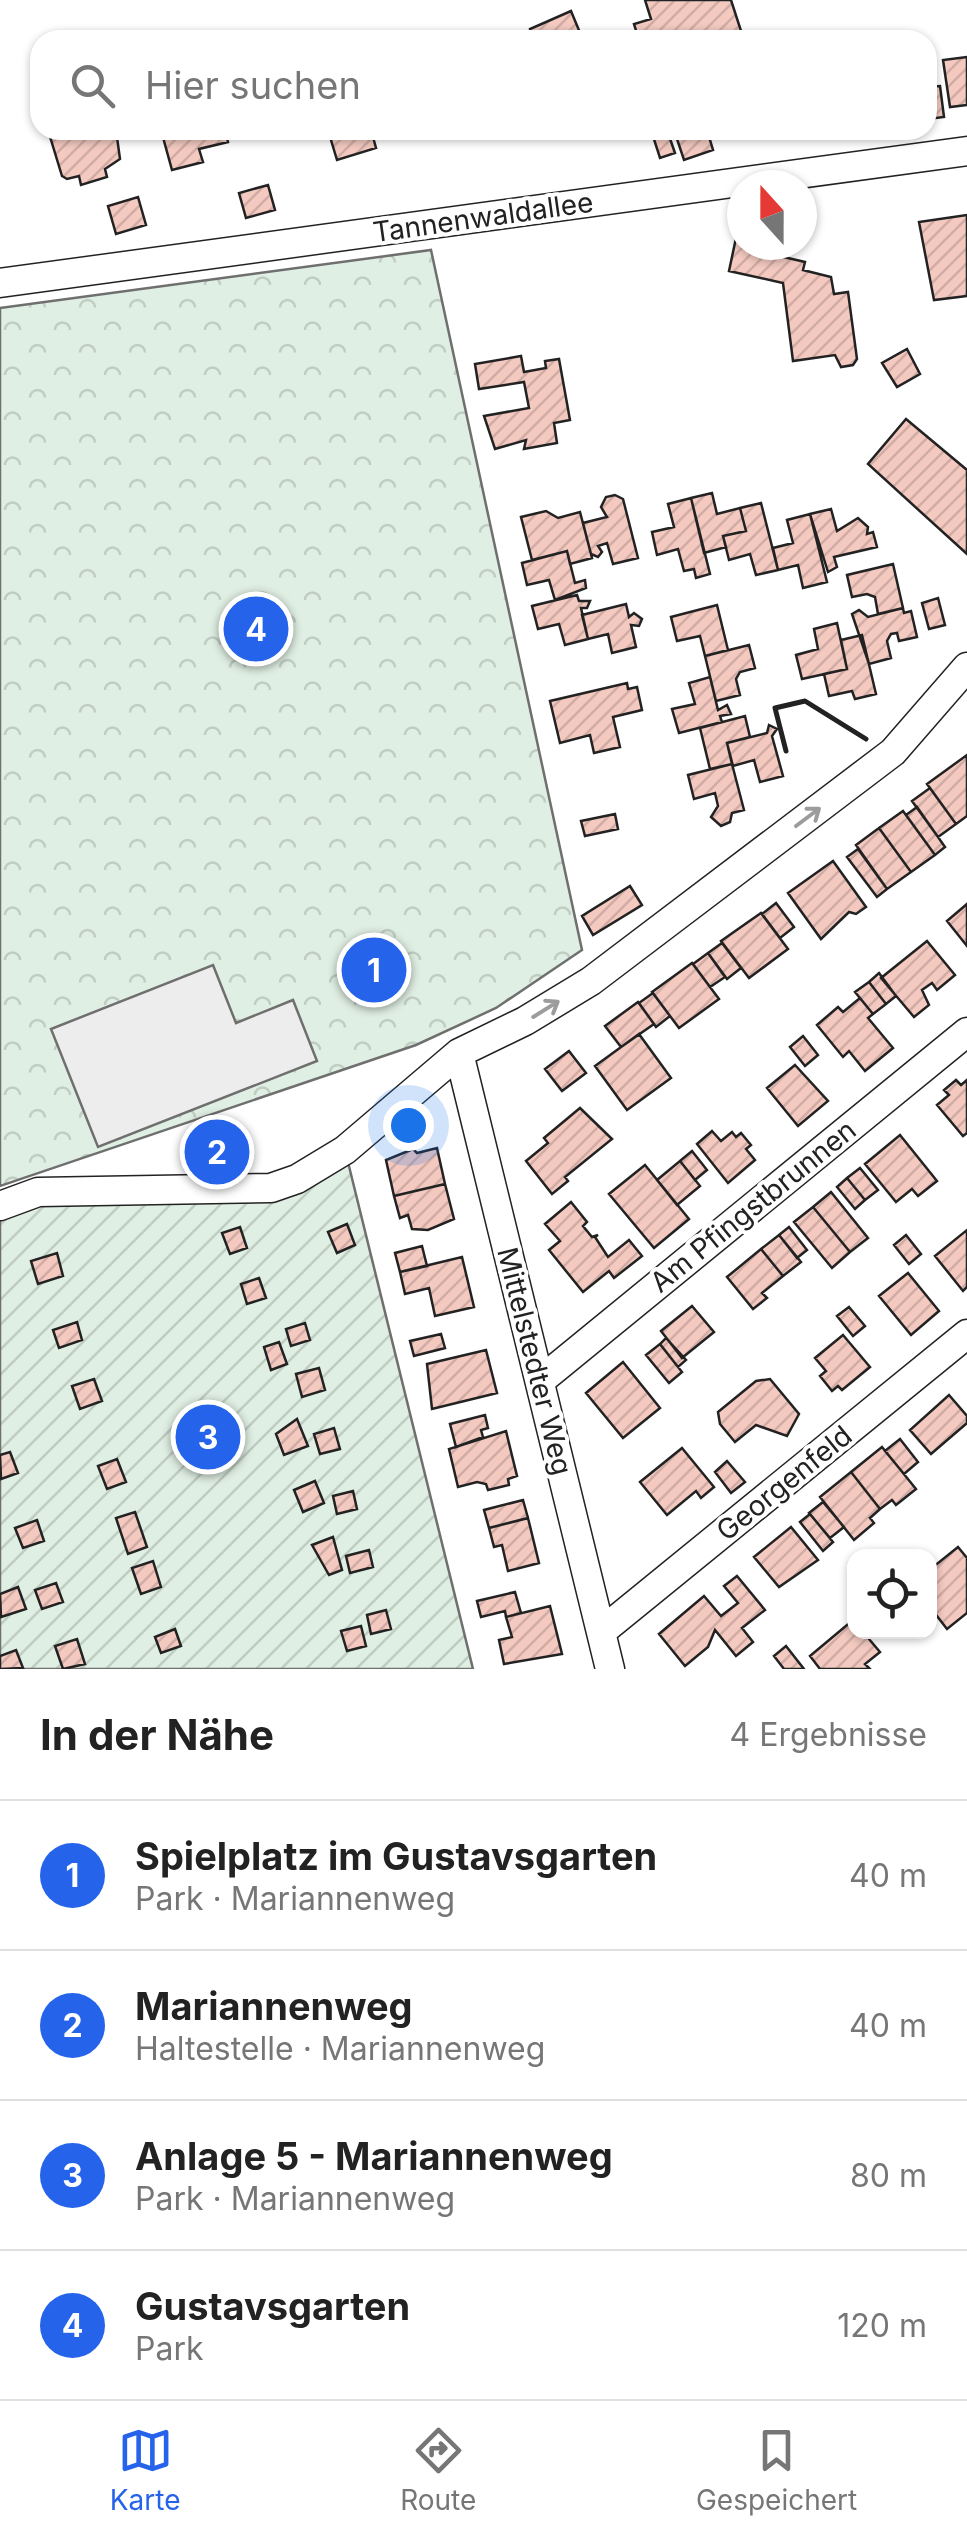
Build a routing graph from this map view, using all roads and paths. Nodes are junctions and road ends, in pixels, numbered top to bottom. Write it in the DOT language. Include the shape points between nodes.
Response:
graph roads {
  1 [pos="967,151"];
  2 [pos="0,283"];
  3 [pos="967,667"];
  4 [pos="967,1032"];
  5 [pos="459,1052"];
  6 [pos="0,1206"];
  7 [pos="967,1334"];
  8 [pos="540,1381"];
  9 [pos="601,1632"];
  10 [pos="610,1669"];
  1 -- 2 [label="street, Tannenwaldallee"];
  5 -- 3 [label="street, one-way" via="591,981 807,818 893,752"];
  4 -- 8 [label="street, Am Pfingstbrunnen"];
  5 -- 6 [label="street" via="345,1150 297,1180 271,1188 38,1192"];
  5 -- 8 [label="street, Mittelstedter Weg"];
  7 -- 9 [label="street, Georgenfeld"];
  8 -- 9 [label="street, Mittelstedter Weg"];
  9 -- 10 [label="street, Mittelstedter Weg"];
}
